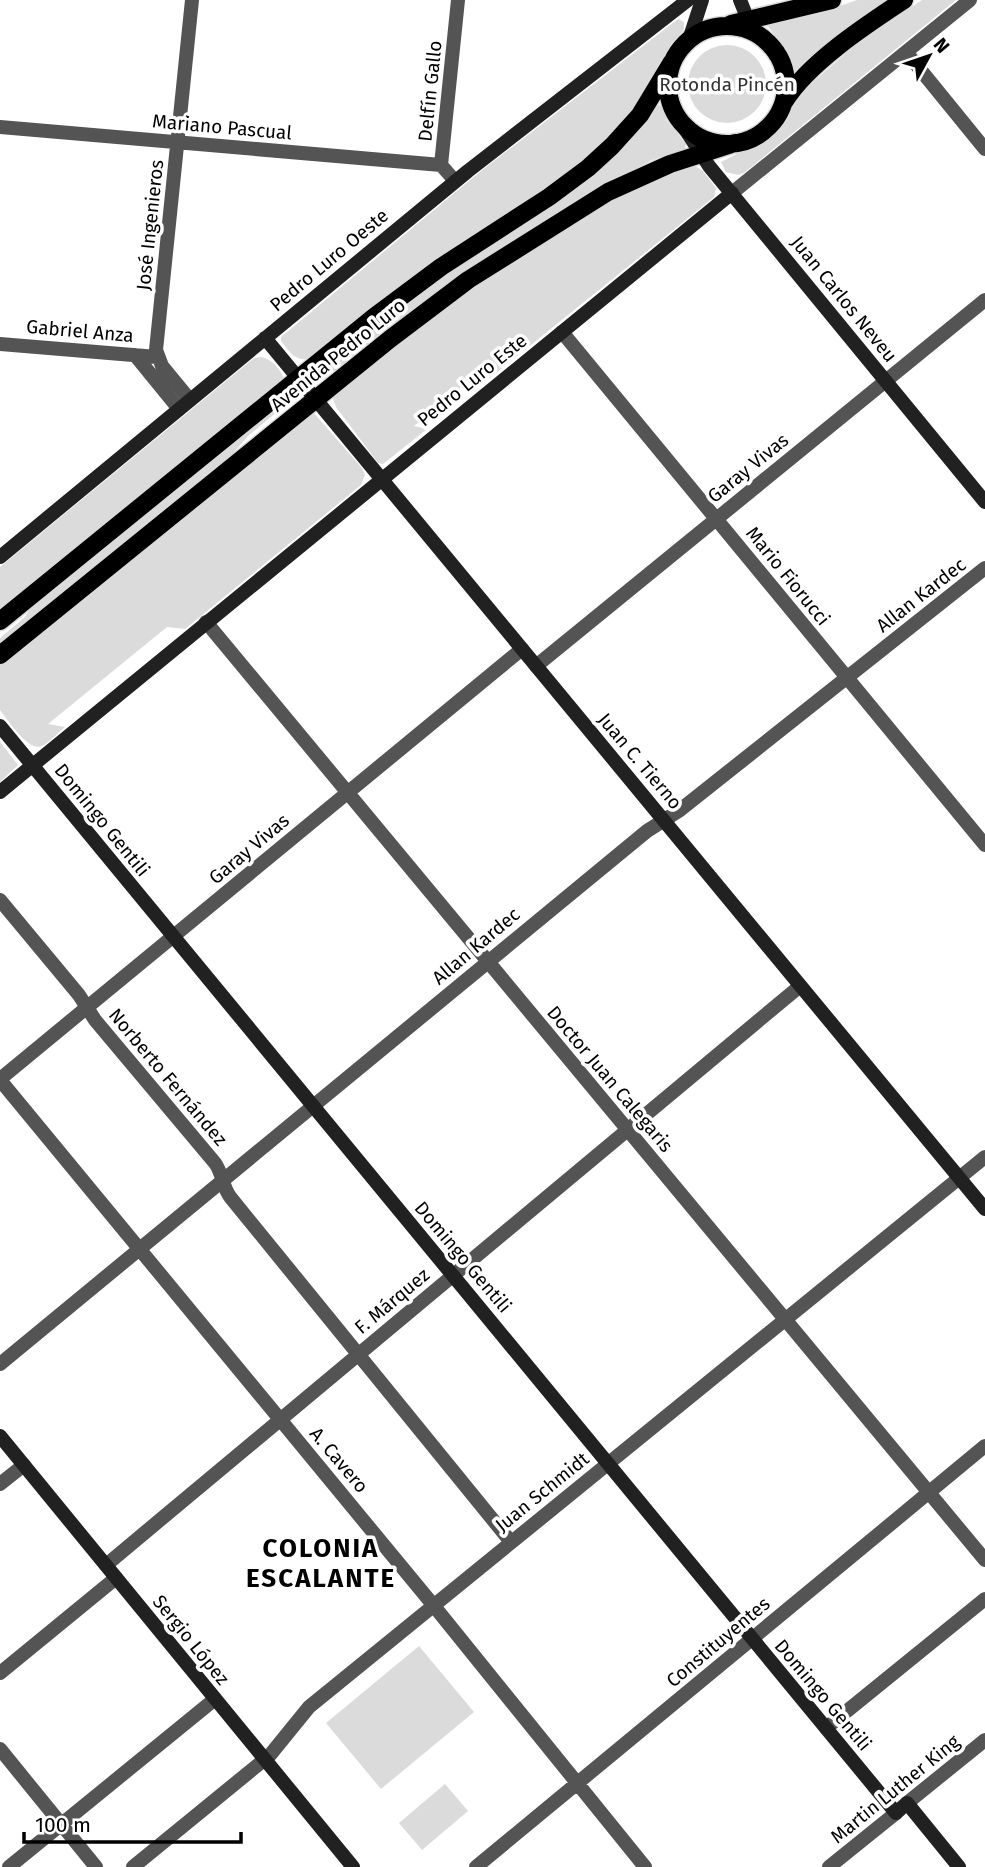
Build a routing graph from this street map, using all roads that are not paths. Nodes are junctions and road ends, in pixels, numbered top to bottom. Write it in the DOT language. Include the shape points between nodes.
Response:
graph roads {
  1 [pos="192,0"];
  2 [pos="458,0"];
  3 [pos="688,0"];
  4 [pos="702,0"];
  5 [pos="740,0"];
  6 [pos="832,0"];
  7 [pos="904,0"];
  8 [pos="970,0"];
  9 [pos="748,20"];
  10 [pos="714,28"];
  11 [pos="761,38"];
  12 [pos="689,40"];
  13 [pos="906,52"];
  14 [pos="672,62"];
  15 [pos="780,108"];
  16 [pos="677,117"];
  17 [pos="0,127"];
  18 [pos="177,142"];
  19 [pos="735,143"];
  20 [pos="985,149"];
  21 [pos="701,154"];
  22 [pos="441,165"];
  23 [pos="455,181"];
  24 [pos="732,193"];
  25 [pos="985,300"];
  26 [pos="562,331"];
  27 [pos="265,338"];
  28 [pos="0,344"];
  29 [pos="135,355"];
  30 [pos="157,357"];
  31 [pos="298,379"];
  32 [pos="886,381"];
  33 [pos="315,400"];
  34 [pos="185,405"];
  35 [pos="381,479"];
  36 [pos="985,502"];
  37 [pos="716,519"];
  38 [pos="0,557"];
  39 [pos="985,568"];
  40 [pos="0,621"];
  41 [pos="206,622"];
  42 [pos="522,649"];
  43 [pos="0,655"];
  44 [pos="536,666"];
  45 [pos="847,678"];
  46 [pos="0,726"];
  47 [pos="33,766"];
  48 [pos="0,792"];
  49 [pos="348,793"];
  50 [pos="663,820"];
  51 [pos="985,845"];
  52 [pos="0,900"];
  53 [pos="173,937"];
  54 [pos="488,962"];
  55 [pos="800,986"];
  56 [pos="87,1008"];
  57 [pos="0,1080"];
  58 [pos="313,1106"];
  59 [pos="628,1130"];
  60 [pos="985,1157"];
  61 [pos="959,1178"];
  62 [pos="223,1180"];
  63 [pos="985,1209"];
  64 [pos="139,1249"];
  65 [pos="453,1275"];
  66 [pos="785,1320"];
  67 [pos="358,1355"];
  68 [pos="0,1364"];
  69 [pos="280,1420"];
  70 [pos="0,1436"];
  71 [pos="985,1446"];
  72 [pos="608,1464"];
  73 [pos="24,1465"];
  74 [pos="0,1484"];
  75 [pos="929,1492"];
  76 [pos="511,1542"];
  77 [pos="985,1560"];
  78 [pos="106,1565"];
  79 [pos="116,1578"];
  80 [pos="985,1599"];
  81 [pos="433,1606"];
  82 [pos="752,1639"];
  83 [pos="0,1673"];
  84 [pos="215,1699"];
  85 [pos="826,1728"];
  86 [pos="985,1740"];
  87 [pos="0,1749"];
  88 [pos="265,1759"];
  89 [pos="577,1783"];
  90 [pos="902,1808"];
  91 [pos="61,1824"];
  92 [pos="9,1867"];
  93 [pos="96,1867"];
  94 [pos="132,1867"];
  95 [pos="353,1867"];
  96 [pos="476,1867"];
  97 [pos="645,1867"];
  98 [pos="829,1867"];
  99 [pos="959,1867"];
  1 -- 18 [label="street, José Ingenieros"];
  2 -- 22 [label="street, Delfín Gallo"];
  3 -- 23 [label="street, Pedro Luro Oeste"];
  4 -- 12 [label="street"];
  5 -- 9 [label="street"];
  6 -- 9 [label="main road"];
  7 -- 15 [label="main road" via="838,47 796,86"];
  8 -- 13 [label="street, Pedro Luro Este"];
  9 -- 10 [label="main road"];
  9 -- 11 [label="street"];
  10 -- 11 [label="main road" via="733,27"];
  10 -- 12 [label="main road"];
  11 -- 15 [label="main road" via="783,69 785,89"];
  12 -- 14 [label="main road"];
  13 -- 20 [label="street"];
  13 -- 24 [label="street, Pedro Luro Este"];
  14 -- 16 [label="main road" via="668,90"];
  14 -- 31 [label="main road, Avenida Pedro Luro" via="639,115 596,162 441,267"];
  15 -- 19 [label="main road" via="762,132"];
  16 -- 19 [label="main road" via="706,140"];
  16 -- 21 [label="street, Juan Carlos Neveu"];
  17 -- 18 [label="street, Mariano Pascual"];
  18 -- 22 [label="street, Mariano Pascual"];
  18 -- 30 [label="street, José Ingenieros"];
  19 -- 21 [label="main road, Avenida Pedro Luro"];
  21 -- 24 [label="street, Juan Carlos Neveu"];
  21 -- 33 [label="main road, Avenida Pedro Luro" via="651,172 579,209 468,280"];
  22 -- 23 [label="street, Delfín Gallo"];
  23 -- 27 [label="street, Pedro Luro Oeste"];
  24 -- 26 [label="street, Pedro Luro Este"];
  24 -- 32 [label="street, Juan Carlos Neveu"];
  25 -- 32 [label="street, Garay Vivas"];
  26 -- 35 [label="street, Pedro Luro Este"];
  26 -- 37 [label="street, Mario Fiorucci"];
  27 -- 31 [label="street, Juan C. Tierno"];
  27 -- 34 [label="street, Pedro Luro Oeste"];
  28 -- 29 [label="street, Gabriel Anza"];
  29 -- 30 [label="street, Gabriel Anza"];
  29 -- 34 [label="street"];
  30 -- 34 [label="street"];
  31 -- 33 [label="street, Juan C. Tierno"];
  31 -- 40 [label="main road, Avenida Pedro Luro"];
  32 -- 36 [label="street, Juan Carlos Neveu"];
  32 -- 37 [label="street, Garay Vivas"];
  33 -- 35 [label="street, Juan C. Tierno"];
  33 -- 43 [label="main road, Avenida Pedro Luro"];
  34 -- 38 [label="street, Pedro Luro Oeste"];
  35 -- 41 [label="street, Pedro Luro Este"];
  35 -- 42 [label="street, Juan C. Tierno"];
  37 -- 44 [label="street, Garay Vivas"];
  37 -- 45 [label="street, Mario Fiorucci"];
  39 -- 45 [label="street, Allan Kardec"];
  41 -- 47 [label="street, Pedro Luro Este"];
  41 -- 49 [label="street, Doctor Juan Calegaris"];
  42 -- 44 [label="street, Juan C. Tierno"];
  42 -- 49 [label="street, Garay Vivas"];
  44 -- 50 [label="street, Juan C. Tierno"];
  45 -- 50 [label="street, Allan Kardec"];
  45 -- 51 [label="street, Mario Fiorucci"];
  46 -- 47 [label="street, Domingo Gentili"];
  47 -- 48 [label="street, Pedro Luro Este"];
  47 -- 53 [label="street, Domingo Gentili"];
  49 -- 53 [label="street, Garay Vivas"];
  49 -- 54 [label="street, Doctor Juan Calegaris"];
  50 -- 54 [label="street, Allan Kardec"];
  50 -- 55 [label="street, Juan C. Tierno"];
  52 -- 56 [label="street, Norberto Fernández"];
  53 -- 56 [label="street, Garay Vivas"];
  53 -- 58 [label="street, Domingo Gentili"];
  54 -- 58 [label="street, Allan Kardec"];
  54 -- 59 [label="street, Doctor Juan Calegaris"];
  55 -- 59 [label="street, F. Márquez"];
  55 -- 61 [label="street, Juan C. Tierno"];
  56 -- 57 [label="street, Garay Vivas"];
  56 -- 62 [label="street, Norberto Fernández" via="215,1163"];
  57 -- 64 [label="street, A. Cavero"];
  58 -- 62 [label="street, Allan Kardec"];
  58 -- 65 [label="street, Domingo Gentili"];
  59 -- 65 [label="street, F. Márquez"];
  59 -- 66 [label="street, Doctor Juan Calegaris"];
  60 -- 61 [label="street, Juan Schmidt"];
  61 -- 63 [label="street, Juan C. Tierno"];
  61 -- 66 [label="street, Juan Schmidt"];
  62 -- 64 [label="street, Allan Kardec"];
  62 -- 67 [label="street, Norberto Fernández" via="231,1198"];
  64 -- 68 [label="street, Allan Kardec"];
  64 -- 69 [label="street, A. Cavero"];
  65 -- 67 [label="street, F. Márquez"];
  65 -- 72 [label="street, Domingo Gentili"];
  66 -- 72 [label="street, Juan Schmidt"];
  66 -- 75 [label="street, Doctor Juan Calegaris"];
  67 -- 69 [label="street, F. Márquez"];
  67 -- 76 [label="street, Norberto Fernández"];
  69 -- 78 [label="street, F. Márquez"];
  69 -- 81 [label="street, A. Cavero"];
  70 -- 73 [label="street, Sergio López"];
  71 -- 75 [label="street, Constituyentes"];
  72 -- 76 [label="street, Juan Schmidt"];
  72 -- 82 [label="street, Domingo Gentili"];
  73 -- 74 [label="street"];
  73 -- 78 [label="street, Sergio López"];
  75 -- 77 [label="street, Doctor Juan Calegaris"];
  75 -- 82 [label="street, Constituyentes"];
  76 -- 81 [label="street, Juan Schmidt"];
  78 -- 79 [label="street, Sergio López"];
  79 -- 83 [label="street"];
  79 -- 84 [label="street, Sergio López"];
  80 -- 85 [label="street"];
  81 -- 88 [label="street, Juan Schmidt" via="305,1711"];
  81 -- 89 [label="street, A. Cavero"];
  82 -- 85 [label="street, Domingo Gentili"];
  82 -- 89 [label="street, Constituyentes"];
  84 -- 88 [label="street, Sergio López"];
  84 -- 91 [label="street"];
  85 -- 90 [label="street, Domingo Gentili"];
  86 -- 90 [label="street, Martin Luther King"];
  87 -- 91 [label="street"];
  88 -- 94 [label="street, Juan Schmidt"];
  88 -- 95 [label="street, Sergio López"];
  89 -- 96 [label="street, Constituyentes"];
  89 -- 97 [label="street, A. Cavero"];
  90 -- 98 [label="street, Martin Luther King"];
  90 -- 99 [label="street, Domingo Gentili"];
  91 -- 92 [label="street"];
  91 -- 93 [label="street"];
}
